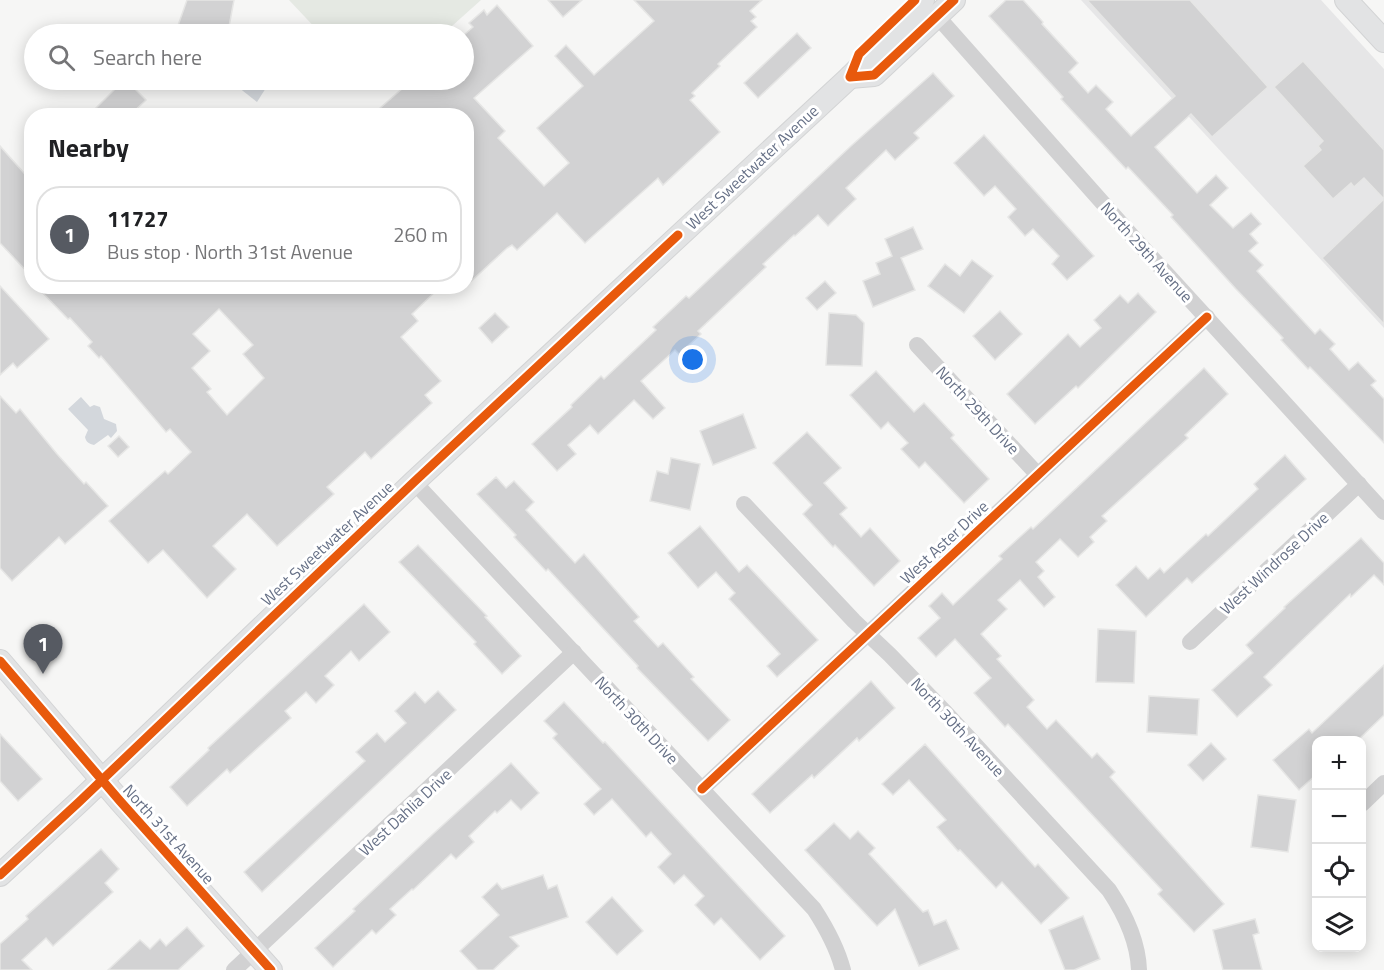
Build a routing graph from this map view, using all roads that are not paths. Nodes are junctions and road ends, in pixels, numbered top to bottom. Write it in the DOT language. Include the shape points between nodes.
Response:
graph roads {
  1 [pos="954,0"];
  2 [pos="1346,0"];
  3 [pos="921,7"];
  4 [pos="1384,41"];
  5 [pos="850,77"];
  6 [pos="1206,317"];
  7 [pos="917,345"];
  8 [pos="1038,474"];
  9 [pos="414,482"];
  10 [pos="1359,484"];
  11 [pos="744,504"];
  12 [pos="1384,512"];
  13 [pos="868,634"];
  14 [pos="1190,642"];
  15 [pos="574,652"];
  16 [pos="0,661"];
  17 [pos="102,779"];
  18 [pos="1384,783"];
  19 [pos="702,789"];
  20 [pos="1366,800"];
  21 [pos="0,875"];
  22 [pos="254,952"];
  23 [pos="234,970"];
  24 [pos="271,970"];
  25 [pos="843,970"];
  26 [pos="1140,970"];
  1 -- 3 [label="street, West Sweetwater Avenue"];
  2 -- 4 [label="street"];
  3 -- 5 [label="street, West Sweetwater Avenue" via="859,54"];
  3 -- 5 [label="street, West Sweetwater Avenue" via="874,75"];
  3 -- 6 [label="street, North 29th Avenue"];
  5 -- 9 [label="street, West Sweetwater Avenue"];
  6 -- 8 [label="street, West Aster Drive"];
  6 -- 10 [label="street, North 29th Avenue"];
  7 -- 8 [label="street, North 29th Drive"];
  8 -- 13 [label="street, West Aster Drive"];
  9 -- 15 [label="street, North 30th Drive"];
  9 -- 17 [label="street, West Sweetwater Avenue"];
  10 -- 12 [label="street, North 29th Avenue"];
  10 -- 14 [label="street, West Windrose Drive"];
  11 -- 13 [label="street, North 30th Avenue"];
  13 -- 19 [label="street, West Aster Drive"];
  13 -- 26 [label="street, North 30th Avenue" via="1109,890 1128,924"];
  15 -- 19 [label="street, North 30th Drive"];
  15 -- 22 [label="street, West Dahlia Drive"];
  16 -- 17 [label="street, North 31st Avenue"];
  17 -- 21 [label="street, West Sweetwater Avenue"];
  17 -- 22 [label="street, North 31st Avenue"];
  18 -- 20 [label="street"];
  19 -- 25 [label="street, North 30th Drive" via="814,909 839,953"];
  22 -- 23 [label="street, West Dahlia Drive"];
  22 -- 24 [label="street, North 31st Avenue"];
}
